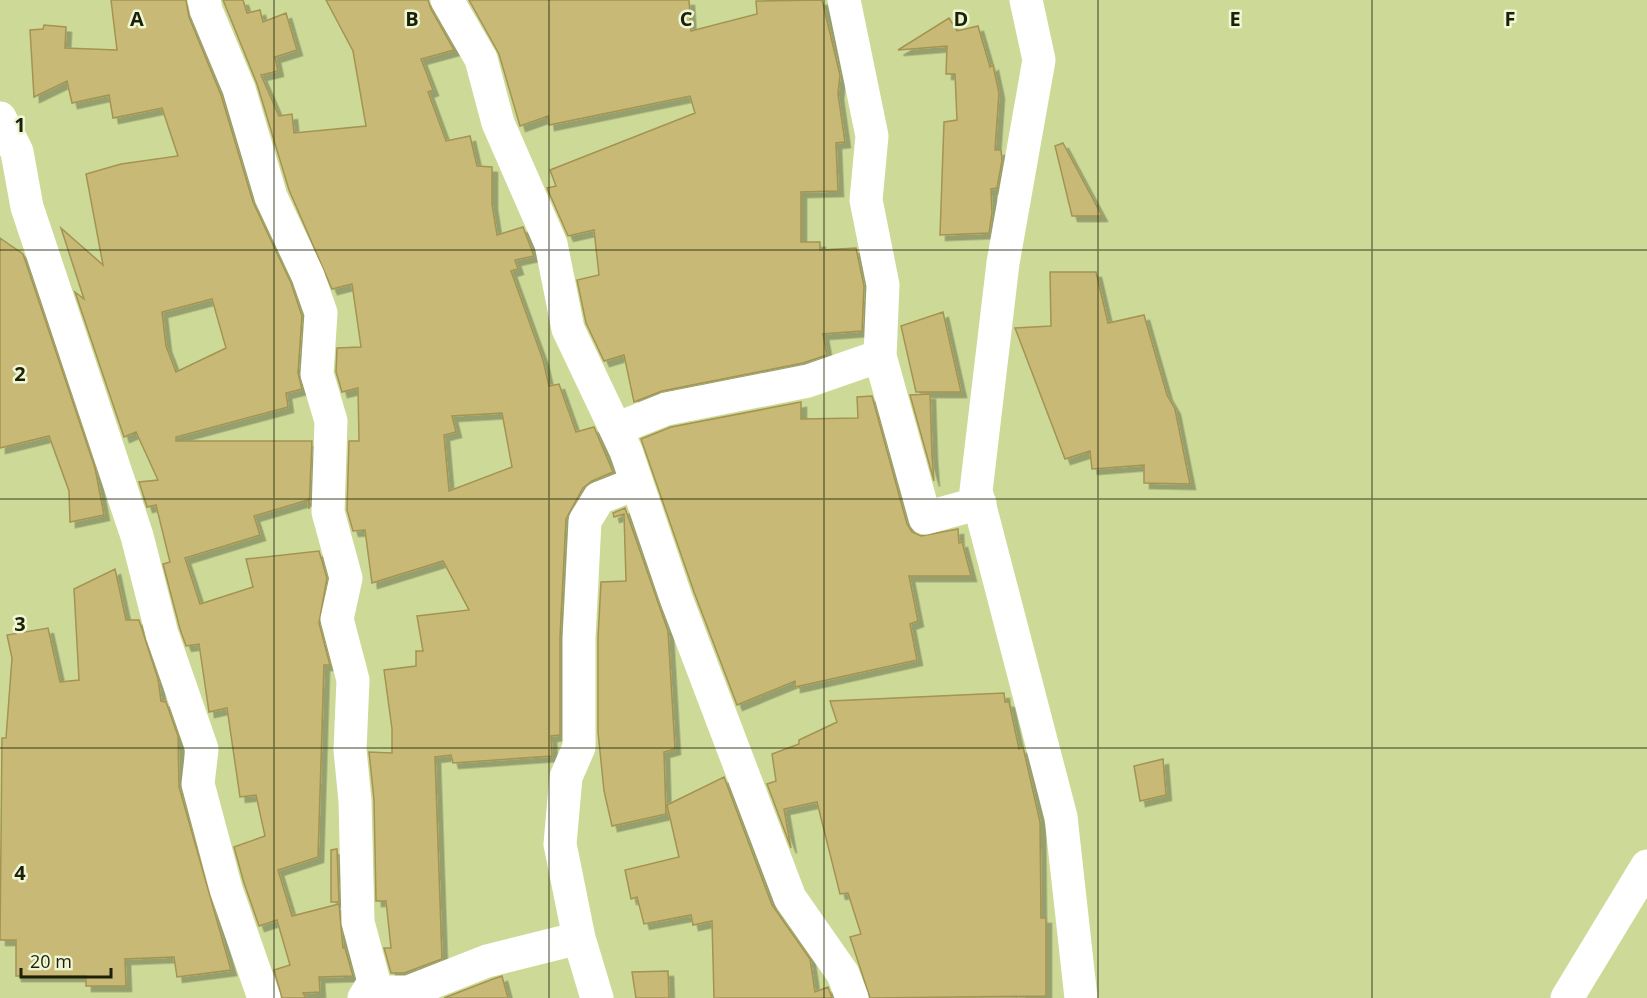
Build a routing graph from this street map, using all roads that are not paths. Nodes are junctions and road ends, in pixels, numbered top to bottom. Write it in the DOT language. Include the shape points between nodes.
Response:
graph roads {
  1 [pos="204,0"];
  2 [pos="447,0"];
  3 [pos="844,0"];
  4 [pos="1026,0"];
  5 [pos="0,118"];
  6 [pos="880,356"];
  7 [pos="616,429"];
  8 [pos="637,483"];
  9 [pos="980,503"];
  10 [pos="1647,866"];
  11 [pos="579,938"];
  12 [pos="366,995"];
  13 [pos="264,998"];
  14 [pos="597,998"];
  15 [pos="852,998"];
  16 [pos="1081,998"];
  17 [pos="1566,998"];
  1 -- 12 [label="street" via="239,89 271,197 321,313 317,374 331,421 328,512 346,578 337,619 353,680 350,750 358,922 374,982"];
  2 -- 7 [label="street" via="481,59 498,123 551,244 568,329"];
  3 -- 6 [label="street" via="872,136 866,200 883,285"];
  4 -- 9 [label="street" via="1039,60 1003,262 976,491"];
  5 -- 13 [label="street" via="17,152 27,207 137,536 162,634 202,749 198,784 226,889"];
  6 -- 7 [label="street" via="808,381 666,409"];
  6 -- 9 [label="street" via="925,518"];
  7 -- 8 [label="street"];
  8 -- 11 [label="street" via="599,498 585,521 579,747 566,777 560,844"];
  8 -- 15 [label="street" via="676,598 790,898 843,974"];
  9 -- 16 [label="street" via="1061,818"];
  10 -- 17 [label="street"];
  11 -- 12 [label="street" via="488,961 408,992"];
  11 -- 14 [label="street"];
}
